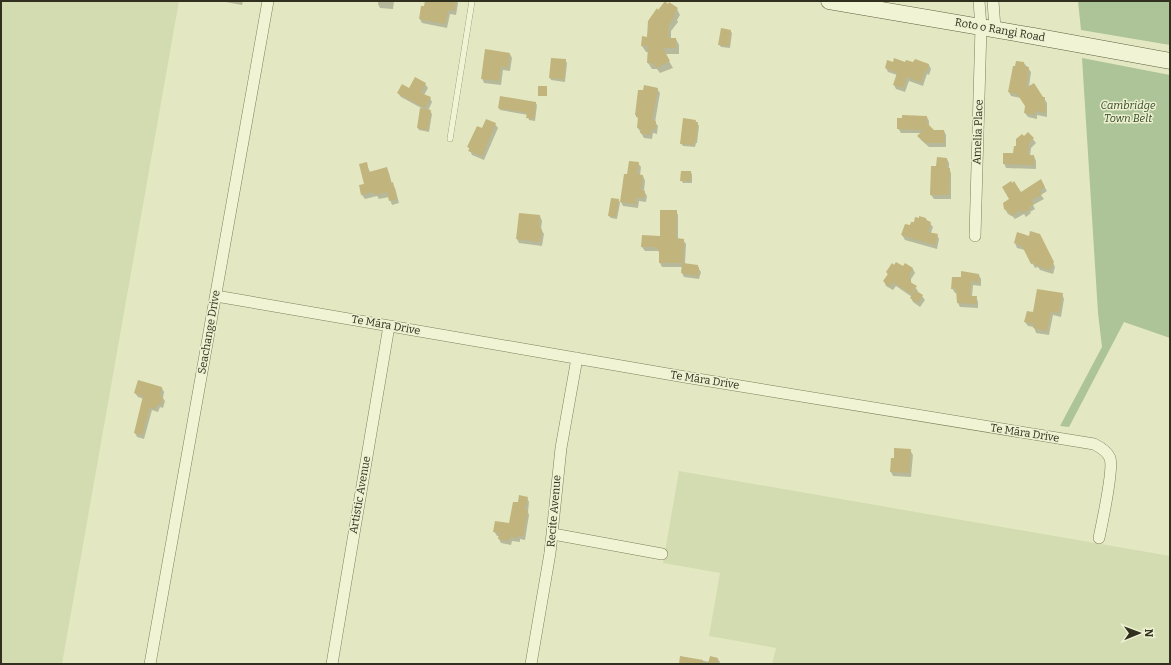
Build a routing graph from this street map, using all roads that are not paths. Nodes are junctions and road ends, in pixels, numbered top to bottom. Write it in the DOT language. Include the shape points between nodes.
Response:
graph roads {
  1 [pos="268,1"];
  2 [pos="472,1"];
  3 [pos="829,1"];
  4 [pos="979,1"];
  5 [pos="993,1"];
  6 [pos="988,28"];
  7 [pos="1170,61"];
  8 [pos="450,139"];
  9 [pos="975,236"];
  10 [pos="216,296"];
  11 [pos="389,326"];
  12 [pos="577,358"];
  13 [pos="553,534"];
  14 [pos="1099,538"];
  15 [pos="662,554"];
  16 [pos="150,664"];
  17 [pos="332,664"];
  18 [pos="531,664"];
  1 -- 10 [label="street, Seachange Drive"];
  2 -- 8 [label="lane"];
  3 -- 6 [label="street, Roto o Rangi Road"];
  4 -- 6 [label="street"];
  5 -- 6 [label="street, Roto o Rangi Road"];
  6 -- 7 [label="street, Roto o Rangi Road"];
  6 -- 9 [label="street, Amelia Place"];
  10 -- 11 [label="street, Te Māra Drive"];
  10 -- 16 [label="street, Seachange Drive"];
  11 -- 12 [label="street, Te Māra Drive"];
  11 -- 17 [label="street, Artistic Avenue"];
  12 -- 13 [label="street, Recite Avenue" via="561,448"];
  12 -- 14 [label="street, Te Māra Drive" via="1094,444 1103,449 1110,458 1111,470"];
  13 -- 15 [label="street"];
  13 -- 18 [label="street, Recite Avenue"];
}
